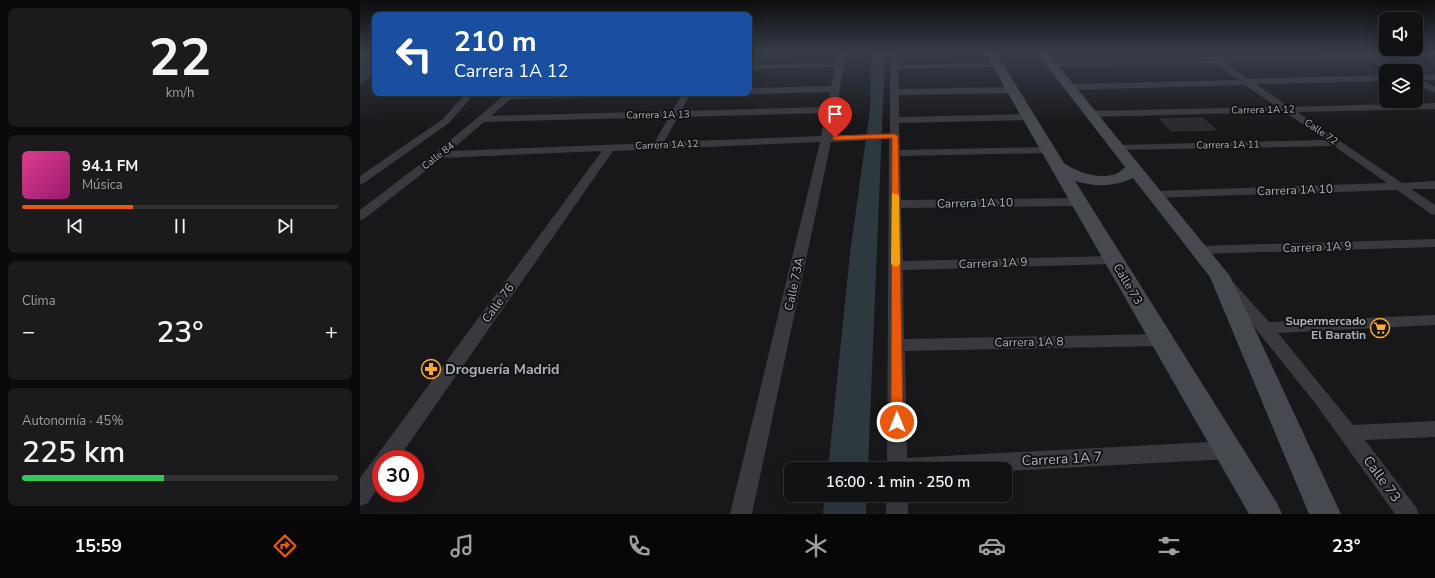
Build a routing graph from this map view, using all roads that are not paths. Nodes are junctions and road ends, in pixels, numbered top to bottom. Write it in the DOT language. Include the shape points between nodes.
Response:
graph roads {
  1 [pos="838,77"];
  2 [pos="895,77"];
  3 [pos="1004,77"];
  4 [pos="1061,77"];
  5 [pos="1241,77"];
  6 [pos="1435,77"];
  7 [pos="1379,78"];
  8 [pos="1423,78"];
  9 [pos="1248,82"];
  10 [pos="1423,84"];
  11 [pos="1069,87"];
  12 [pos="836,89"];
  13 [pos="1012,90"];
  14 [pos="1435,90"];
  15 [pos="752,91"];
  16 [pos="895,92"];
  17 [pos="467,96"];
  18 [pos="510,96"];
  19 [pos="685,96"];
  20 [pos="1435,106"];
  21 [pos="1287,109"];
  22 [pos="832,110"];
  23 [pos="675,114"];
  24 [pos="1090,114"];
  25 [pos="1028,117"];
  26 [pos="484,119"];
  27 [pos="895,120"];
  28 [pos="892,136"];
  29 [pos="831,138"];
  30 [pos="1337,143"];
  31 [pos="657,146"];
  32 [pos="610,148"];
  33 [pos="1118,148"];
  34 [pos="895,154"];
  35 [pos="439,155"];
  36 [pos="1053,158"];
  37 [pos="1133,168"];
  38 [pos="360,181"];
  39 [pos="1435,185"];
  40 [pos="1400,186"];
  41 [pos="1155,195"];
  42 [pos="1079,202"];
  43 [pos="895,204"];
  44 [pos="1435,211"];
  45 [pos="360,216"];
  46 [pos="1435,243"];
  47 [pos="1199,250"];
  48 [pos="1114,260"];
  49 [pos="896,266"];
  50 [pos="1220,276"];
  51 [pos="1435,320"];
  52 [pos="1266,328"];
  53 [pos="1162,340"];
  54 [pos="896,345"];
  55 [pos="1435,429"];
  56 [pos="1349,433"];
  57 [pos="392,450"];
  58 [pos="1228,450"];
  59 [pos="897,462"];
  60 [pos="1012,462"];
  61 [pos="372,479"];
  62 [pos="360,496"];
  63 [pos="897,502"];
  64 [pos="741,514"];
  65 [pos="897,514"];
  66 [pos="1266,514"];
  67 [pos="1325,514"];
  68 [pos="1408,514"];
  1 -- 12 [label="street, Calle 73A"];
  2 -- 16 [label="street"];
  3 -- 13 [label="main road, Calle 73"];
  4 -- 11 [label="main road, Calle 73"];
  5 -- 9 [label="street, Calle 72"];
  6 -- 8 [label="street"];
  7 -- 9 [label="street"];
  9 -- 11 [label="street"];
  9 -- 21 [label="street, Calle 72"];
  10 -- 14 [label="street"];
  11 -- 24 [label="main road, Calle 73"];
  12 -- 15 [label="street"];
  12 -- 22 [label="street, Calle 73A"];
  13 -- 16 [label="street"];
  13 -- 25 [label="main road, Calle 73"];
  16 -- 27 [label="street"];
  17 -- 38 [label="street, Calle 84" via="446,121"];
  18 -- 26 [label="street, Calle 84"];
  19 -- 23 [label="street"];
  20 -- 21 [label="street, Carrera 1A 12"];
  21 -- 24 [label="street, Carrera 1A 12"];
  21 -- 30 [label="street, Calle 72"];
  22 -- 23 [label="street, Carrera 1A 13"];
  22 -- 29 [label="street, Calle 73A"];
  23 -- 26 [label="street, Carrera 1A 13"];
  23 -- 31 [label="street"];
  24 -- 33 [label="main road, Calle 73"];
  25 -- 27 [label="street"];
  25 -- 36 [label="main road, Calle 73"];
  26 -- 35 [label="street, Calle 84"];
  27 -- 28 [label="street"];
  28 -- 29 [label="street, Carrera 1A 12"];
  28 -- 34 [label="street"];
  29 -- 31 [label="street, Carrera 1A 12"];
  29 -- 64 [label="street, Calle 73A"];
  30 -- 33 [label="street, Carrera 1A 11"];
  30 -- 40 [label="street, Calle 72"];
  31 -- 32 [label="street, Carrera 1A 12"];
  32 -- 35 [label="street, Carrera 1A 12"];
  32 -- 57 [label="street, Calle 76"];
  33 -- 37 [label="main road, Calle 73"];
  34 -- 36 [label="street"];
  34 -- 43 [label="street"];
  35 -- 45 [label="street, Calle 84"];
  36 -- 37 [label="main road" via="1063,171 1095,180 1118,179 1131,172"];
  36 -- 42 [label="main road, Calle 73"];
  37 -- 41 [label="main road, Calle 73"];
  39 -- 40 [label="street, Carrera 1A 10"];
  40 -- 41 [label="street, Carrera 1A 10"];
  40 -- 44 [label="street, Calle 72"];
  41 -- 47 [label="main road, Calle 73"];
  42 -- 43 [label="street, Carrera 1A 10"];
  42 -- 48 [label="main road, Calle 73"];
  43 -- 49 [label="street"];
  46 -- 47 [label="street, Carrera 1A 9"];
  47 -- 50 [label="main road, Calle 73"];
  48 -- 49 [label="street, Carrera 1A 9"];
  48 -- 53 [label="main road, Calle 73"];
  49 -- 54 [label="street"];
  50 -- 52 [label="street, Calle 73"];
  50 -- 67 [label="main road, Calle 73"];
  51 -- 52 [label="street"];
  52 -- 56 [label="street, Calle 73"];
  53 -- 54 [label="street, Carrera 1A 8"];
  53 -- 58 [label="main road, Calle 73"];
  54 -- 59 [label="street"];
  55 -- 56 [label="street"];
  56 -- 68 [label="street, Calle 73"];
  58 -- 60 [label="street, Carrera 1A 7"];
  58 -- 66 [label="main road, Calle 73"];
  61 -- 62 [label="street"];
  63 -- 65 [label="street"];
}
